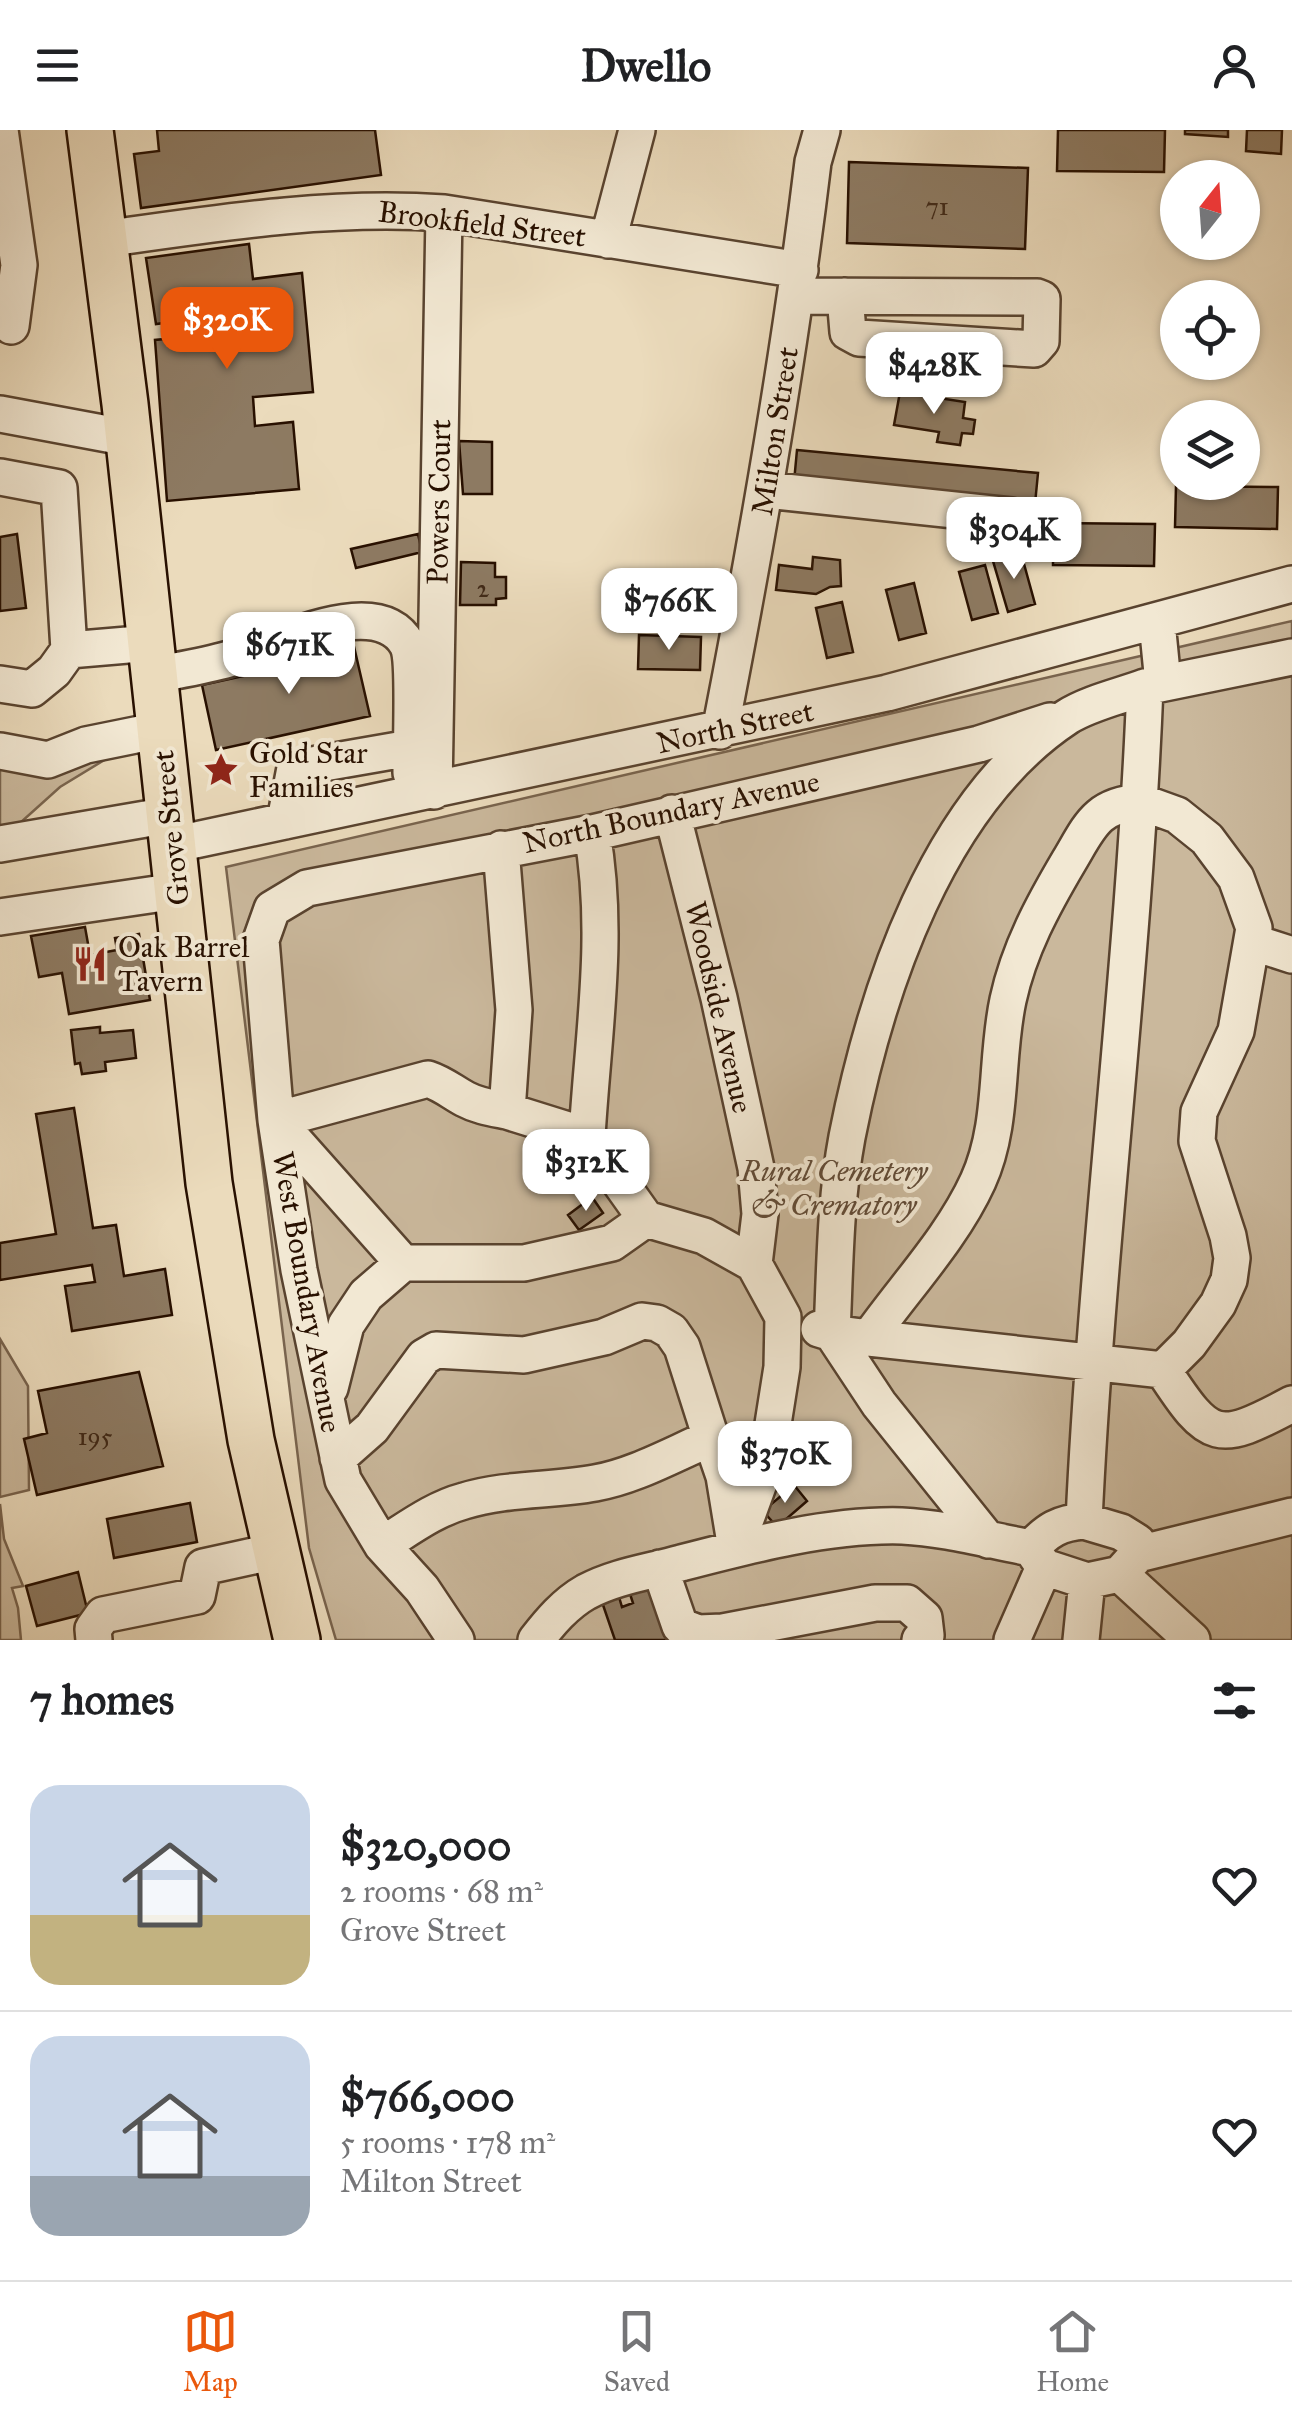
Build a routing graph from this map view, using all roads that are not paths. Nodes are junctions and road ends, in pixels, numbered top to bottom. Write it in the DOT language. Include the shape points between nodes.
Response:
graph roads {
  1 [pos="0,130"];
  2 [pos="90,130"];
  3 [pos="638,130"];
  4 [pos="825,130"];
  5 [pos="6,212"];
  6 [pos="444,213"];
  7 [pos="104,239"];
  8 [pos="608,240"];
  9 [pos="798,283"];
  10 [pos="845,296"];
  11 [pos="11,326"];
  12 [pos="0,414"];
  13 [pos="129,438"];
  14 [pos="0,477"];
  15 [pos="766,490"];
  16 [pos="1012,516"];
  17 [pos="1292,584"];
  18 [pos="1157,622"];
  19 [pos="69,650"];
  20 [pos="1292,657"];
  21 [pos="152,659"];
  22 [pos="0,684"];
  23 [pos="1154,685"];
  24 [pos="1071,714"];
  25 [pos="160,730"];
  26 [pos="720,731"];
  27 [pos="410,748"];
  28 [pos="0,751"];
  29 [pos="422,793"];
  30 [pos="1140,802"];
  31 [pos="672,813"];
  32 [pos="285,822"];
  33 [pos="171,830"];
  34 [pos="592,833"];
  35 [pos="0,844"];
  36 [pos="501,849"];
  37 [pos="178,891"];
  38 [pos="272,909"];
  39 [pos="0,917"];
  40 [pos="1252,942"];
  41 [pos="1292,955"];
  42 [pos="507,1111"];
  43 [pos="276,1120"];
  44 [pos="587,1136"];
  45 [pos="646,1219"];
  46 [pos="403,1263"];
  47 [pos="754,1264"];
  48 [pos="783,1317"];
  49 [pos="832,1333"];
  50 [pos="869,1338"];
  51 [pos="1092,1363"];
  52 [pos="1163,1370"];
  53 [pos="326,1403"];
  54 [pos="1292,1404"];
  55 [pos="710,1438"];
  56 [pos="338,1458"];
  57 [pos="1292,1516"];
  58 [pos="1084,1521"];
  59 [pos="988,1540"];
  60 [pos="382,1545"];
  61 [pos="735,1549"];
  62 [pos="276,1551"];
  63 [pos="1038,1557"];
  64 [pos="660,1568"];
  65 [pos="1115,1570"];
  66 [pos="94,1640"];
  67 [pos="297,1640"];
  68 [pos="456,1640"];
  69 [pos="536,1640"];
  70 [pos="920,1640"];
  71 [pos="1012,1640"];
  72 [pos="1080,1640"];
  73 [pos="1192,1640"];
  1 -- 5 [label="street"];
  2 -- 7 [label="main road, Grove Street"];
  3 -- 8 [label="street"];
  4 -- 9 [label="street, Milton Street" via="813,162"];
  5 -- 11 [label="street" via="18,265"];
  6 -- 7 [label="street, Brookfield Street" via="305,213"];
  6 -- 8 [label="street, Brookfield Street"];
  6 -- 29 [label="street, Powers Court"];
  7 -- 13 [label="main road, Grove Street"];
  8 -- 9 [label="street, Brookfield Street"];
  9 -- 10 [label="street, Brookfield Street"];
  9 -- 15 [label="street, Milton Street"];
  10 -- 10 [label="street, Brookfield Street" via="1036,298 1042,300 1041,341 1034,348 859,338 848,332"];
  12 -- 13 [label="street"];
  13 -- 21 [label="main road, Grove Street"];
  14 -- 19 [label="street" via="59,488"];
  15 -- 16 [label="street"];
  15 -- 26 [label="street, Milton Street"];
  17 -- 18 [label="street, North Street"];
  18 -- 23 [label="street"];
  18 -- 26 [label="street, North Street"];
  19 -- 21 [label="street"];
  19 -- 22 [label="street" via="32,689"];
  20 -- 23 [label="street"];
  21 -- 25 [label="main road, Grove Street"];
  21 -- 27 [label="street" via="232,658 280,638 359,620 395,630 409,646"];
  23 -- 24 [label="street, North Boundary Avenue"];
  23 -- 30 [label="street"];
  24 -- 31 [label="street, North Boundary Avenue" via="979,744"];
  24 -- 49 [label="street" via="987,790 942,857 910,926 847,1138"];
  25 -- 28 [label="street" via="48,760"];
  25 -- 33 [label="main road, Grove Street"];
  26 -- 29 [label="street, North Street"];
  27 -- 29 [label="street"];
  27 -- 32 [label="street" via="295,768"];
  29 -- 32 [label="street, North Street"];
  30 -- 40 [label="street" via="1177,815 1207,839 1250,909"];
  30 -- 50 [label="street" via="1105,811 1037,914 1007,1004 996,1122 979,1180"];
  30 -- 51 [label="street"];
  31 -- 34 [label="street, North Boundary Avenue"];
  31 -- 47 [label="street, Woodside Avenue" via="756,1168"];
  32 -- 33 [label="street, North Street"];
  33 -- 35 [label="street, North Street"];
  33 -- 37 [label="main road, Grove Street"];
  34 -- 36 [label="street, North Boundary Avenue"];
  34 -- 44 [label="street" via="602,913"];
  36 -- 38 [label="street, North Boundary Avenue" via="307,888"];
  36 -- 42 [label="street" via="514,1010"];
  37 -- 39 [label="street"];
  37 -- 62 [label="main road, Grove Street" via="209,1183"];
  38 -- 43 [label="street, West Boundary Avenue" via="261,940"];
  40 -- 41 [label="street"];
  40 -- 52 [label="street" via="1236,1031 1199,1112 1197,1141 1228,1236 1229,1280 1189,1344"];
  42 -- 43 [label="street" via="428,1079"];
  42 -- 44 [label="street"];
  43 -- 46 [label="street"];
  43 -- 53 [label="street, West Boundary Avenue"];
  44 -- 45 [label="street"];
  45 -- 46 [label="street" via="612,1243 524,1263"];
  45 -- 47 [label="street" via="704,1236"];
  46 -- 53 [label="street" via="366,1295 346,1324"];
  47 -- 48 [label="street"];
  48 -- 49 [label="street"];
  48 -- 61 [label="street" via="773,1424"];
  49 -- 50 [label="street"];
  49 -- 59 [label="street" via="879,1404"];
  50 -- 51 [label="street"];
  51 -- 52 [label="street"];
  51 -- 58 [label="street"];
  52 -- 54 [label="street" via="1208,1428 1247,1428"];
  53 -- 56 [label="street, West Boundary Avenue"];
  55 -- 56 [label="street" via="682,1346 658,1323 642,1322 524,1356 436,1350 372,1428"];
  55 -- 60 [label="street" via="623,1476 462,1501"];
  55 -- 61 [label="street" via="728,1492"];
  56 -- 60 [label="street, West Boundary Avenue" via="343,1480"];
  57 -- 65 [label="street"];
  58 -- 63 [label="street" via="1061,1523"];
  58 -- 65 [label="street" via="1137,1542"];
  59 -- 61 [label="street" via="900,1526"];
  59 -- 63 [label="street"];
  60 -- 68 [label="street, West Boundary Avenue"];
  61 -- 64 [label="street"];
  62 -- 66 [label="street" via="203,1567 197,1596 103,1615"];
  62 -- 67 [label="main road, Grove Street"];
  63 -- 65 [label="street"];
  63 -- 71 [label="street"];
  64 -- 69 [label="street" via="585,1593"];
  64 -- 70 [label="street" via="680,1626 698,1633 906,1603 924,1618 926,1635"];
  65 -- 72 [label="street"];
  65 -- 73 [label="street"];
}
